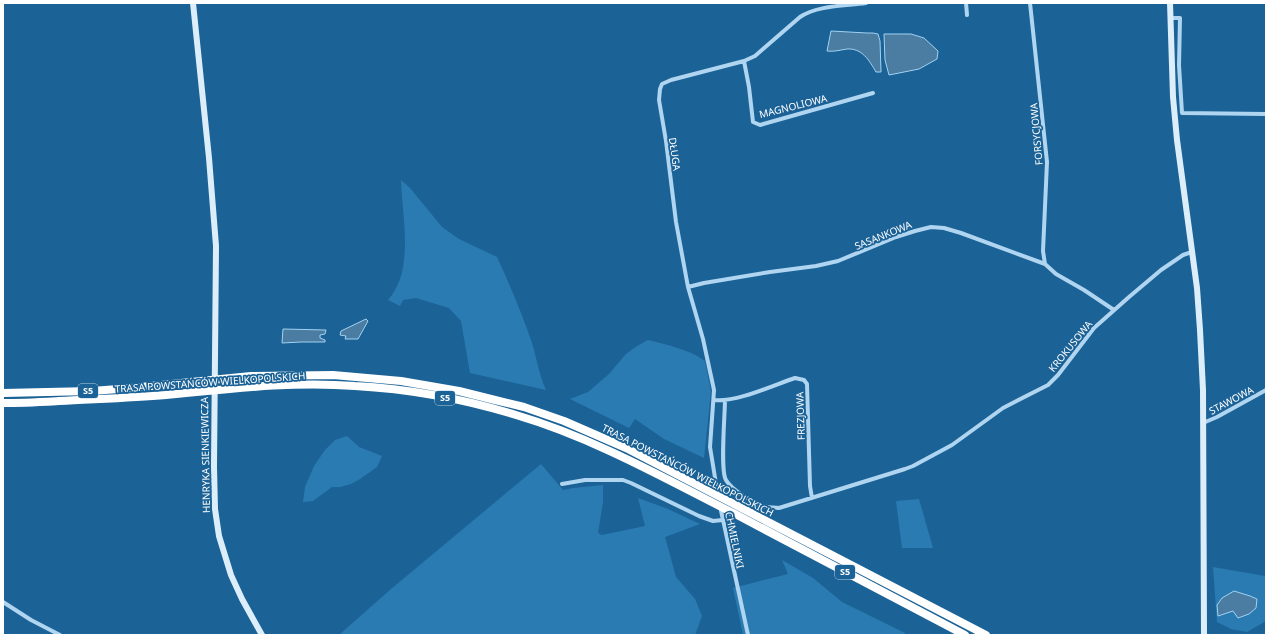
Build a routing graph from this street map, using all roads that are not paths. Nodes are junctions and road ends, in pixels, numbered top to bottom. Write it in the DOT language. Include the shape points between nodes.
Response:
graph roads {
  1 [pos="193,3"];
  2 [pos="866,3"];
  3 [pos="966,3"];
  4 [pos="1030,3"];
  5 [pos="1170,3"];
  6 [pos="967,15"];
  7 [pos="1170,18"];
  8 [pos="744,61"];
  9 [pos="873,93"];
  10 [pos="1266,114"];
  11 [pos="1192,252"];
  12 [pos="1045,264"];
  13 [pos="688,288"];
  14 [pos="1114,310"];
  15 [pos="1266,390"];
  16 [pos="3,393"];
  17 [pos="714,400"];
  18 [pos="725,400"];
  19 [pos="3,403"];
  20 [pos="1203,423"];
  21 [pos="710,447"];
  22 [pos="562,484"];
  23 [pos="812,498"];
  24 [pos="723,520"];
  25 [pos="3,602"];
  26 [pos="60,635"];
  27 [pos="262,635"];
  28 [pos="748,635"];
  29 [pos="965,635"];
  30 [pos="986,635"];
  31 [pos="1204,635"];
  1 -- 27 [label="street, HENRYKA SIENKIEWICZA" via="215,227 214,495 219,536 230,575"];
  2 -- 8 [label="street, DŁUGA" via="808,12 755,56"];
  3 -- 6 [label="street"];
  4 -- 12 [label="street, FORSYCJOWA" via="1047,162 1043,251"];
  5 -- 7 [label="street"];
  7 -- 10 [label="street" via="1180,18 1182,113"];
  7 -- 11 [label="street" via="1173,97"];
  8 -- 9 [label="street, MAGNOLIOWA" via="753,122 760,125"];
  8 -- 13 [label="street, DŁUGA" via="671,80 662,84 660,89 659,100 676,222"];
  11 -- 14 [label="street, KROKUSOWA" via="1161,270"];
  11 -- 20 [label="street" via="1200,330"];
  12 -- 13 [label="street, SASANKOWA" via="952,230 931,227 896,237 838,261 704,283"];
  12 -- 14 [label="street, SASANKOWA" via="1056,274"];
  13 -- 17 [label="street, DŁUGA" via="712,373"];
  14 -- 23 [label="street, KROKUSOWA" via="1094,328 1048,385 1003,408 952,445 905,470"];
  15 -- 20 [label="street, STAWOWA"];
  16 -- 30 [label="highway, TRASA POWSTAŃCÓW WIELKOPOLSKICH / S5" via="92,391 251,376 333,374 431,385 488,398 564,421 626,448"];
  17 -- 18 [label="street, FREZJOWA"];
  17 -- 21 [label="street, DŁUGA"];
  18 -- 23 [label="street, KROKUSOWA" via="725,479 734,490 766,507 779,508"];
  18 -- 23 [label="street, FREZJOWA" via="795,378 804,380 807,384"];
  19 -- 29 [label="highway, TRASA POWSTAŃCÓW WIELKOPOLSKICH / S5" via="109,399 307,384 392,389 461,401 516,415 608,450"];
  20 -- 31 [label="street"];
  21 -- 24 [label="street, CHMIELNIKI"];
  22 -- 24 [label="street" via="585,480 623,480 699,516"];
  24 -- 28 [label="street, CHMIELNIKI"];
  25 -- 26 [label="street"];
}
